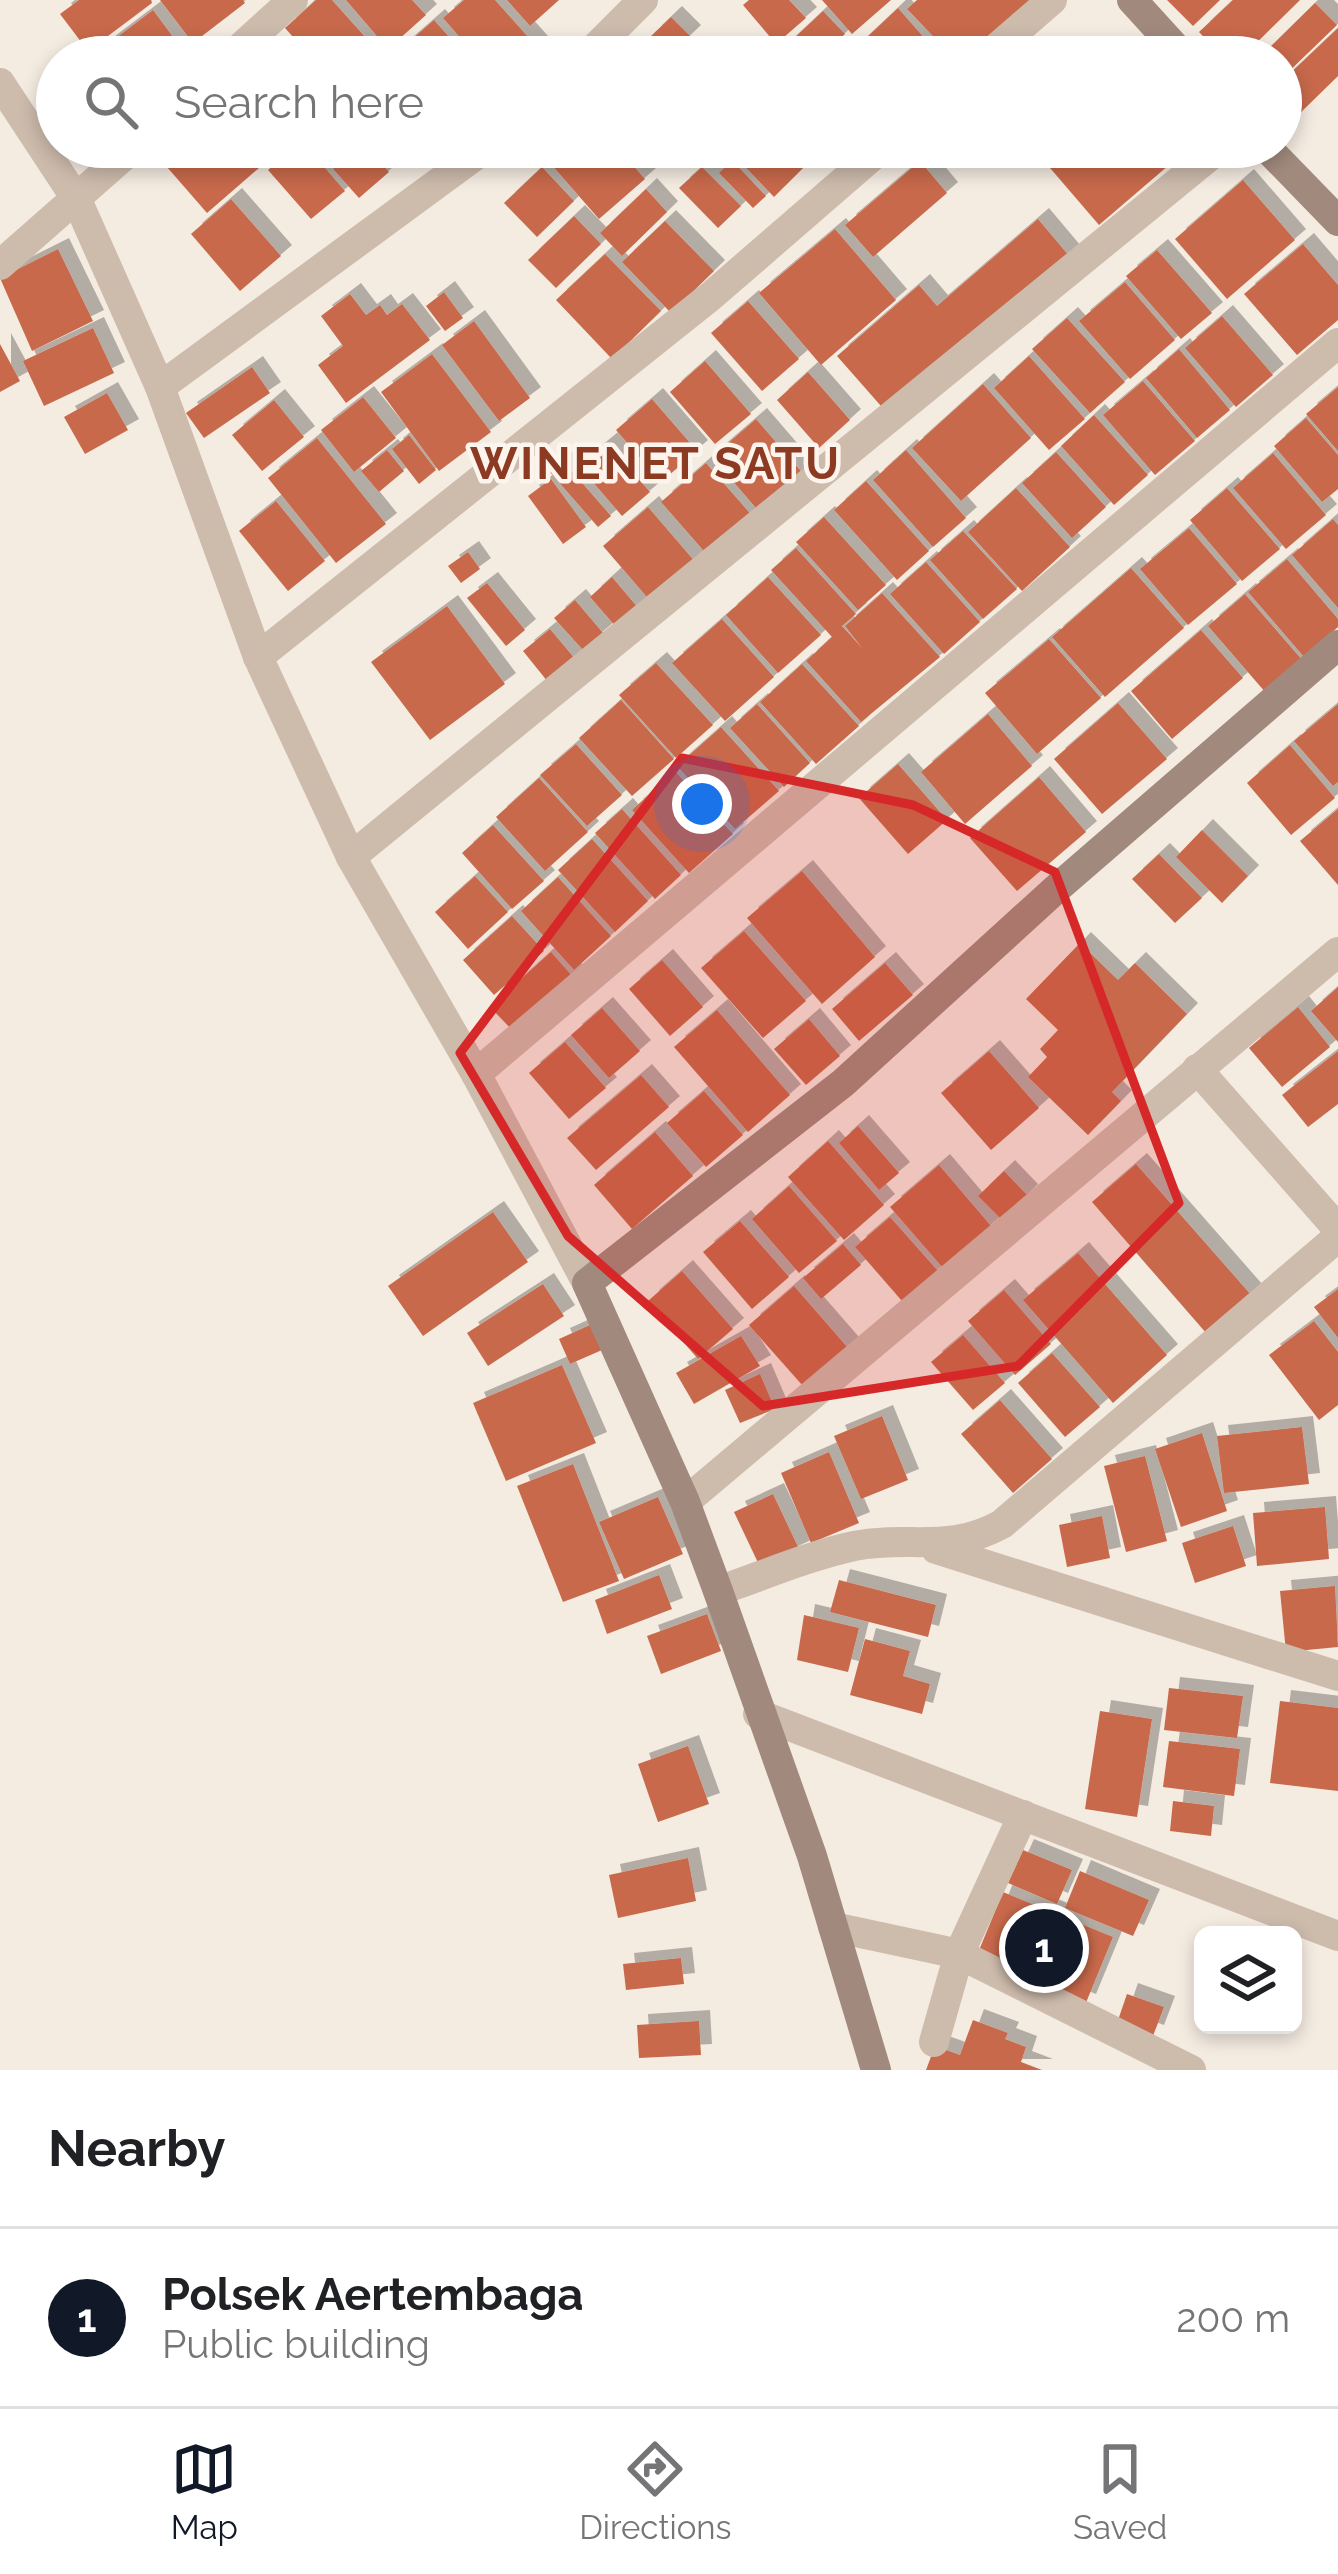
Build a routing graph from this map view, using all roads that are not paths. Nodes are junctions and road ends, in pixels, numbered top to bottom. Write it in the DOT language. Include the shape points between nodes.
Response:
graph roads {
  1 [pos="293,0"];
  2 [pos="643,0"];
  3 [pos="1052,0"];
  4 [pos="1132,0"];
  5 [pos="253,36"];
  6 [pos="607,36"];
  7 [pos="1010,36"];
  8 [pos="1165,36"];
  9 [pos="0,83"];
  10 [pos="36,138"];
  11 [pos="56,168"];
  12 [pos="111,168"];
  13 [pos="458,168"];
  14 [pos="859,168"];
  15 [pos="1195,168"];
  16 [pos="1286,168"];
  17 [pos="77,200"];
  18 [pos="1338,221"];
  19 [pos="0,266"];
  20 [pos="1338,343"];
  21 [pos="160,386"];
  22 [pos="1338,645"];
  23 [pos="258,657"];
  24 [pos="351,857"];
  25 [pos="1338,952"];
  26 [pos="1197,1069"];
  27 [pos="476,1074"];
  28 [pos="1338,1233"];
  29 [pos="587,1283"];
  30 [pos="685,1502"];
  31 [pos="914,1542"];
  32 [pos="718,1591"];
  33 [pos="1338,1676"];
  34 [pos="758,1714"];
  35 [pos="1023,1815"];
  36 [pos="833,1927"];
  37 [pos="1338,1936"];
  38 [pos="959,1954"];
  39 [pos="934,2042"];
  40 [pos="875,2070"];
  41 [pos="1191,2070"];
  1 -- 5 [label="street"];
  2 -- 6 [label="street"];
  3 -- 7 [label="street"];
  4 -- 8 [label="street"];
  9 -- 10 [label="street"];
  11 -- 17 [label="street"];
  12 -- 17 [label="street"];
  13 -- 21 [label="street"];
  14 -- 23 [label="street"];
  15 -- 24 [label="street"];
  16 -- 18 [label="street"];
  17 -- 19 [label="street"];
  17 -- 21 [label="street"];
  20 -- 27 [label="street"];
  21 -- 23 [label="street"];
  22 -- 29 [label="street" via="843,1083"];
  23 -- 24 [label="street"];
  24 -- 27 [label="street"];
  25 -- 26 [label="street"];
  26 -- 28 [label="street"];
  26 -- 30 [label="street"];
  27 -- 29 [label="street"];
  28 -- 31 [label="street" via="1002,1524 953,1545"];
  29 -- 30 [label="street"];
  30 -- 32 [label="street"];
  31 -- 32 [label="street" via="851,1547"];
  31 -- 33 [label="street"];
  32 -- 34 [label="street"];
  34 -- 35 [label="street"];
  34 -- 36 [label="street"];
  35 -- 37 [label="street"];
  35 -- 38 [label="street"];
  36 -- 38 [label="street"];
  36 -- 40 [label="street"];
  38 -- 39 [label="street"];
  38 -- 41 [label="street"];
}
